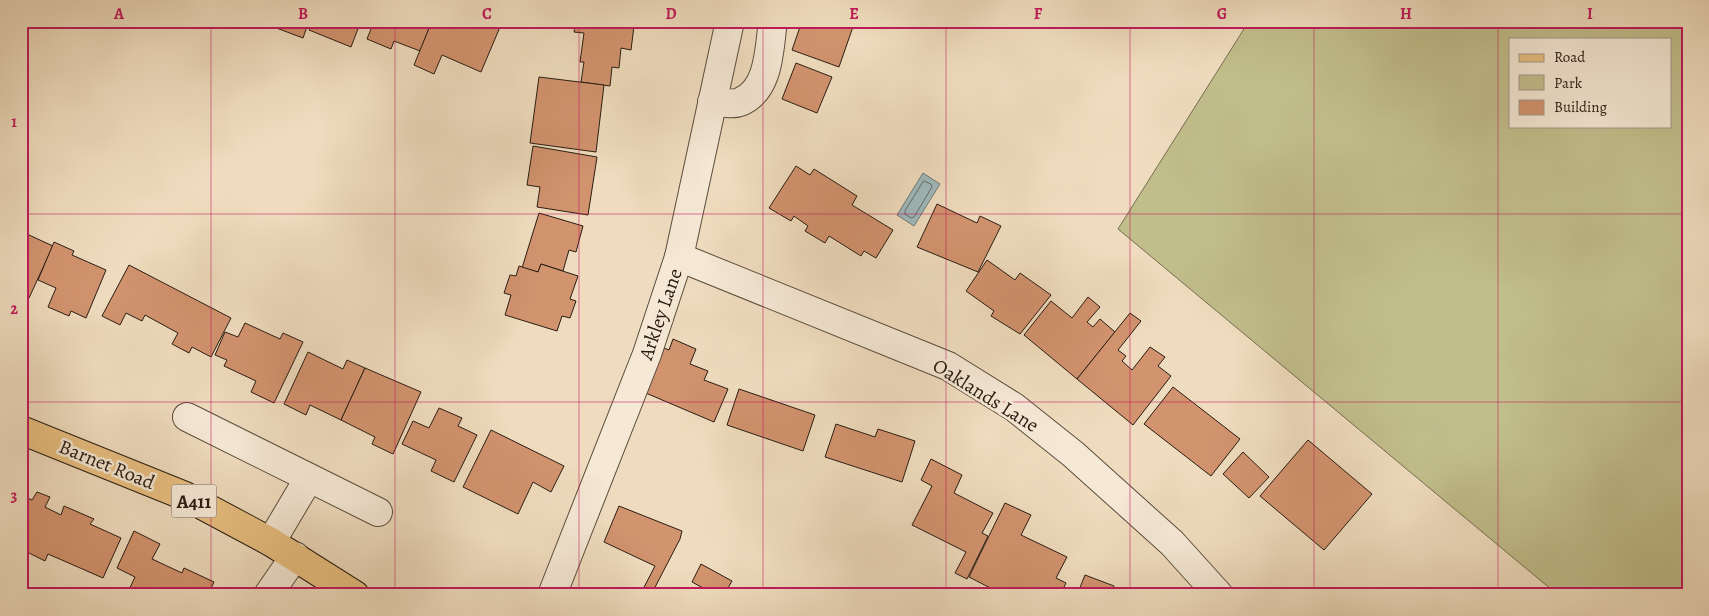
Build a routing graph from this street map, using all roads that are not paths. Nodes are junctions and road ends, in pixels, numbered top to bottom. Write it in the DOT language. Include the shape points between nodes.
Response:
graph roads {
  1 [pos="730,21"];
  2 [pos="773,21"];
  3 [pos="712,102"];
  4 [pos="679,257"];
  5 [pos="187,417"];
  6 [pos="21,430"];
  7 [pos="309,478"];
  8 [pos="378,512"];
  9 [pos="271,542"];
  10 [pos="295,556"];
  11 [pos="268,595"];
  12 [pos="355,595"];
  13 [pos="552,595"];
  14 [pos="1219,595"];
  1 -- 3 [label="street, Arkley Lane"];
  2 -- 3 [label="street" via="764,78 754,92 739,102"];
  3 -- 4 [label="street, Arkley Lane"];
  4 -- 13 [label="street, Arkley Lane" via="647,354"];
  4 -- 14 [label="street, Oaklands Lane" via="948,366 1014,407 1073,454 1172,543"];
  5 -- 7 [label="street"];
  6 -- 9 [label="main road, Barnet Road / A411" via="185,496"];
  7 -- 8 [label="street"];
  7 -- 9 [label="street"];
  9 -- 10 [label="main road, Barnet Road / A411"];
  10 -- 11 [label="street"];
  10 -- 12 [label="main road, Barnet Road / A411"];
}
